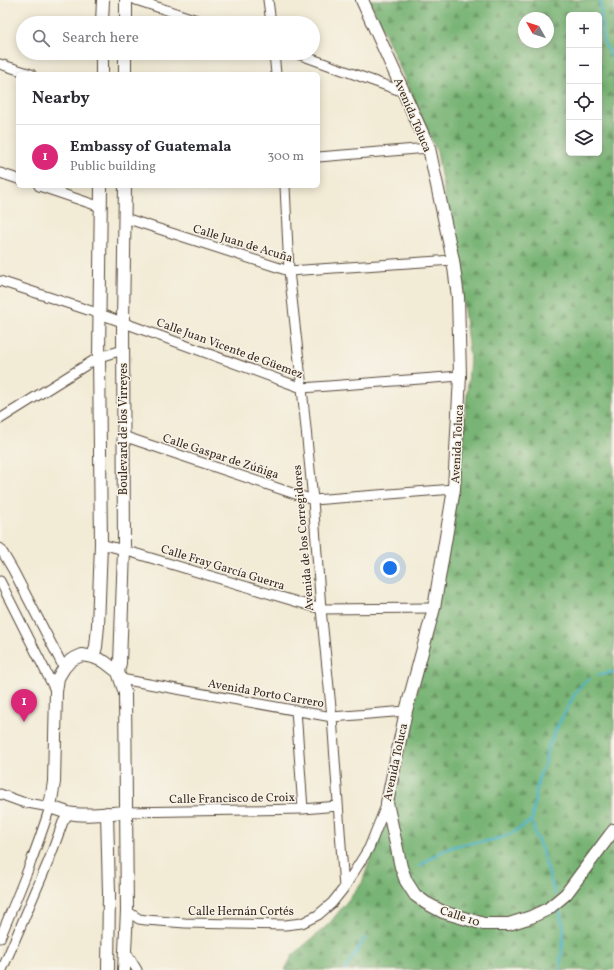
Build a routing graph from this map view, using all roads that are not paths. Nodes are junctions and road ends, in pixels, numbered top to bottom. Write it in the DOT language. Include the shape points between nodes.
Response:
graph roads {
  1 [pos="103,0"];
  2 [pos="126,0"];
  3 [pos="136,0"];
  4 [pos="268,0"];
  5 [pos="362,0"];
  6 [pos="102,16"];
  7 [pos="126,16"];
  8 [pos="185,16"];
  9 [pos="269,16"];
  10 [pos="102,60"];
  11 [pos="125,60"];
  12 [pos="275,60"];
  13 [pos="315,60"];
  14 [pos="0,64"];
  15 [pos="26,72"];
  16 [pos="102,72"];
  17 [pos="125,72"];
  18 [pos="276,72"];
  19 [pos="404,92"];
  20 [pos="428,148"];
  21 [pos="320,157"];
  22 [pos="0,173"];
  23 [pos="16,178"];
  24 [pos="45,188"];
  25 [pos="101,188"];
  26 [pos="125,188"];
  27 [pos="285,188"];
  28 [pos="101,207"];
  29 [pos="125,218"];
  30 [pos="453,260"];
  31 [pos="289,271"];
  32 [pos="0,281"];
  33 [pos="100,314"];
  34 [pos="123,323"];
  35 [pos="123,350"];
  36 [pos="99,357"];
  37 [pos="460,376"];
  38 [pos="302,388"];
  39 [pos="0,419"];
  40 [pos="123,436"];
  41 [pos="454,489"];
  42 [pos="313,500"];
  43 [pos="102,544"];
  44 [pos="0,548"];
  45 [pos="124,550"];
  46 [pos="0,581"];
  47 [pos="434,608"];
  48 [pos="321,609"];
  49 [pos="93,657"];
  50 [pos="64,668"];
  51 [pos="120,675"];
  52 [pos="56,692"];
  53 [pos="296,710"];
  54 [pos="406,711"];
  55 [pos="332,717"];
  56 [pos="0,794"];
  57 [pos="387,803"];
  58 [pos="338,806"];
  59 [pos="50,807"];
  60 [pos="303,809"];
  61 [pos="126,812"];
  62 [pos="69,813"];
  63 [pos="107,813"];
  64 [pos="614,830"];
  65 [pos="344,888"];
  66 [pos="127,911"];
  67 [pos="0,938"];
  68 [pos="125,950"];
  69 [pos="2,970"];
  70 [pos="108,970"];
  71 [pos="124,970"];
  72 [pos="137,970"];
  1 -- 6 [label="street"];
  2 -- 7 [label="street"];
  3 -- 8 [label="street"];
  4 -- 9 [label="street"];
  5 -- 19 [label="street, Avenida Toluca"];
  10 -- 16 [label="street"];
  11 -- 17 [label="street"];
  12 -- 18 [label="street"];
  13 -- 19 [label="street"];
  14 -- 15 [label="street"];
  19 -- 20 [label="street, Avenida Toluca"];
  20 -- 21 [label="street"];
  20 -- 30 [label="street, Avenida Toluca"];
  22 -- 23 [label="street"];
  24 -- 28 [label="street"];
  25 -- 28 [label="street, Boulevard de los Virreyes"];
  26 -- 29 [label="street, Boulevard de los Virreyes"];
  27 -- 31 [label="street, Avenida de los Corregidores"];
  28 -- 33 [label="street, Boulevard de los Virreyes"];
  29 -- 31 [label="street, Calle Juan de Acuña"];
  29 -- 34 [label="street, Boulevard de los Virreyes"];
  30 -- 31 [label="street, Calle Juan de Acuña"];
  30 -- 37 [label="street, Avenida Toluca" via="458,297"];
  31 -- 38 [label="street, Avenida de los Corregidores"];
  32 -- 33 [label="street, Calle Juan Vicente de Güemez"];
  33 -- 34 [label="street, Calle Juan Vicente de Güemez"];
  33 -- 36 [label="street, Boulevard de los Virreyes"];
  34 -- 35 [label="street, Boulevard de los Virreyes"];
  34 -- 38 [label="street, Calle Juan Vicente de Güemez"];
  35 -- 36 [label="street"];
  35 -- 40 [label="street, Boulevard de los Virreyes"];
  36 -- 39 [label="street"];
  36 -- 43 [label="street, Boulevard de los Virreyes"];
  37 -- 38 [label="street, Calle Juan Vicente de Güemez"];
  37 -- 41 [label="street, Avenida Toluca"];
  38 -- 42 [label="street, Avenida de los Corregidores"];
  40 -- 42 [label="street, Calle Gaspar de Zúñiga"];
  40 -- 45 [label="street, Boulevard de los Virreyes"];
  41 -- 42 [label="street, Calle Gaspar de Zúñiga"];
  41 -- 47 [label="street, Avenida Toluca"];
  42 -- 48 [label="street, Avenida de los Corregidores"];
  43 -- 45 [label="street, Calle Fray García Guerra"];
  43 -- 49 [label="street, Boulevard de los Virreyes" via="98,626"];
  44 -- 50 [label="street"];
  45 -- 48 [label="street, Calle Fray García Guerra"];
  45 -- 51 [label="street, Boulevard de los Virreyes"];
  46 -- 52 [label="street"];
  47 -- 48 [label="street, Calle Fray García Guerra"];
  47 -- 54 [label="street, Avenida Toluca"];
  48 -- 55 [label="street, Avenida de los Corregidores"];
  49 -- 50 [label="street" via="82,656 71,660"];
  49 -- 51 [label="street" via="105,662"];
  50 -- 52 [label="street" via="58,678"];
  51 -- 53 [label="street, Avenida Porto Carrero"];
  51 -- 61 [label="street, Boulevard de los Virreyes" via="125,693"];
  52 -- 59 [label="street" via="54,782"];
  53 -- 55 [label="street, Avenida Porto Carrero"];
  53 -- 60 [label="street"];
  54 -- 55 [label="street, Avenida Porto Carrero"];
  54 -- 57 [label="street, Avenida Toluca"];
  55 -- 58 [label="street, Avenida de los Corregidores"];
  56 -- 59 [label="street" via="22,802"];
  57 -- 64 [label="street, Calle 10" via="401,867 415,895 443,912 484,924 509,924 548,909 566,894"];
  57 -- 65 [label="street, Avenida Toluca" via="369,848"];
  58 -- 60 [label="street, Calle Francisco de Croix"];
  58 -- 65 [label="street, Avenida de los Corregidores"];
  59 -- 62 [label="street"];
  59 -- 67 [label="street" via="43,831"];
  60 -- 61 [label="street, Calle Francisco de Croix"];
  61 -- 63 [label="street"];
  61 -- 66 [label="street"];
  62 -- 63 [label="street"];
  62 -- 69 [label="street"];
  63 -- 70 [label="street"];
  65 -- 66 [label="street, Calle Hernán Cortés" via="318,915 302,923 185,923 139,919"];
  66 -- 68 [label="street"];
  68 -- 71 [label="street"];
  68 -- 72 [label="street"];
}
